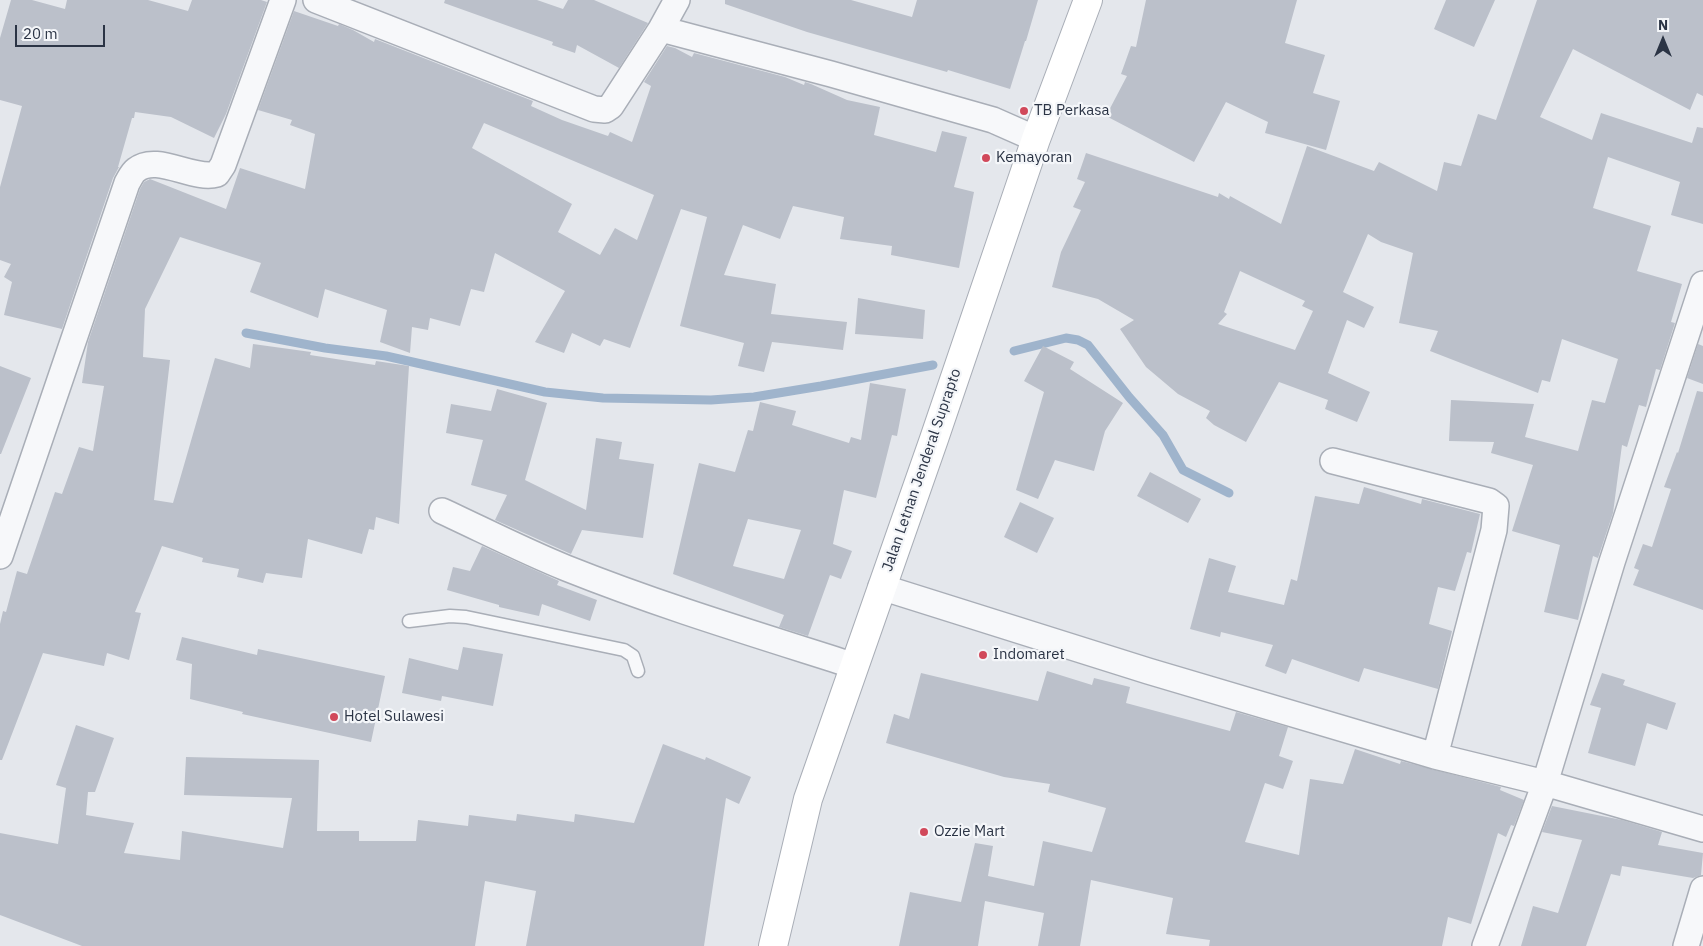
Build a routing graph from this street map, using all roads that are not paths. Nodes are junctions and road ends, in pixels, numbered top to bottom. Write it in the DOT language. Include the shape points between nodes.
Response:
graph roads {
  1 [pos="283,0"];
  2 [pos="316,0"];
  3 [pos="677,0"];
  4 [pos="1088,0"];
  5 [pos="661,29"];
  6 [pos="1036,139"];
  7 [pos="1703,284"];
  8 [pos="1699,309"];
  9 [pos="1334,462"];
  10 [pos="442,511"];
  11 [pos="0,556"];
  12 [pos="881,587"];
  13 [pos="409,621"];
  14 [pos="855,666"];
  15 [pos="638,671"];
  16 [pos="1434,756"];
  17 [pos="1545,783"];
  18 [pos="1703,829"];
  19 [pos="1703,889"];
  20 [pos="773,946"];
  21 [pos="1485,946"];
  22 [pos="1686,946"];
  1 -- 11 [label="street" via="217,174 200,176 168,166 144,165 134,170 127,183"];
  2 -- 5 [label="street" via="594,109 605,110 611,106"];
  3 -- 5 [label="street"];
  4 -- 6 [label="main road, Jalan Letnan Jenderal Suprapto"];
  5 -- 6 [label="street" via="993,120"];
  6 -- 12 [label="main road, Jalan Letnan Jenderal Suprapto"];
  7 -- 8 [label="street"];
  8 -- 17 [label="street" via="1612,562"];
  9 -- 16 [label="street" via="1489,500 1496,506 1494,530"];
  10 -- 14 [label="street" via="564,567 635,594"];
  12 -- 14 [label="main road, Jalan Letnan Jenderal Suprapto"];
  12 -- 16 [label="street"];
  13 -- 15 [label="lane" via="466,617 624,650 633,656"];
  14 -- 20 [label="main road, Jalan Letnan Jenderal Suprapto" via="808,799"];
  16 -- 17 [label="street"];
  17 -- 18 [label="street"];
  17 -- 21 [label="street"];
  19 -- 22 [label="street"];
}
